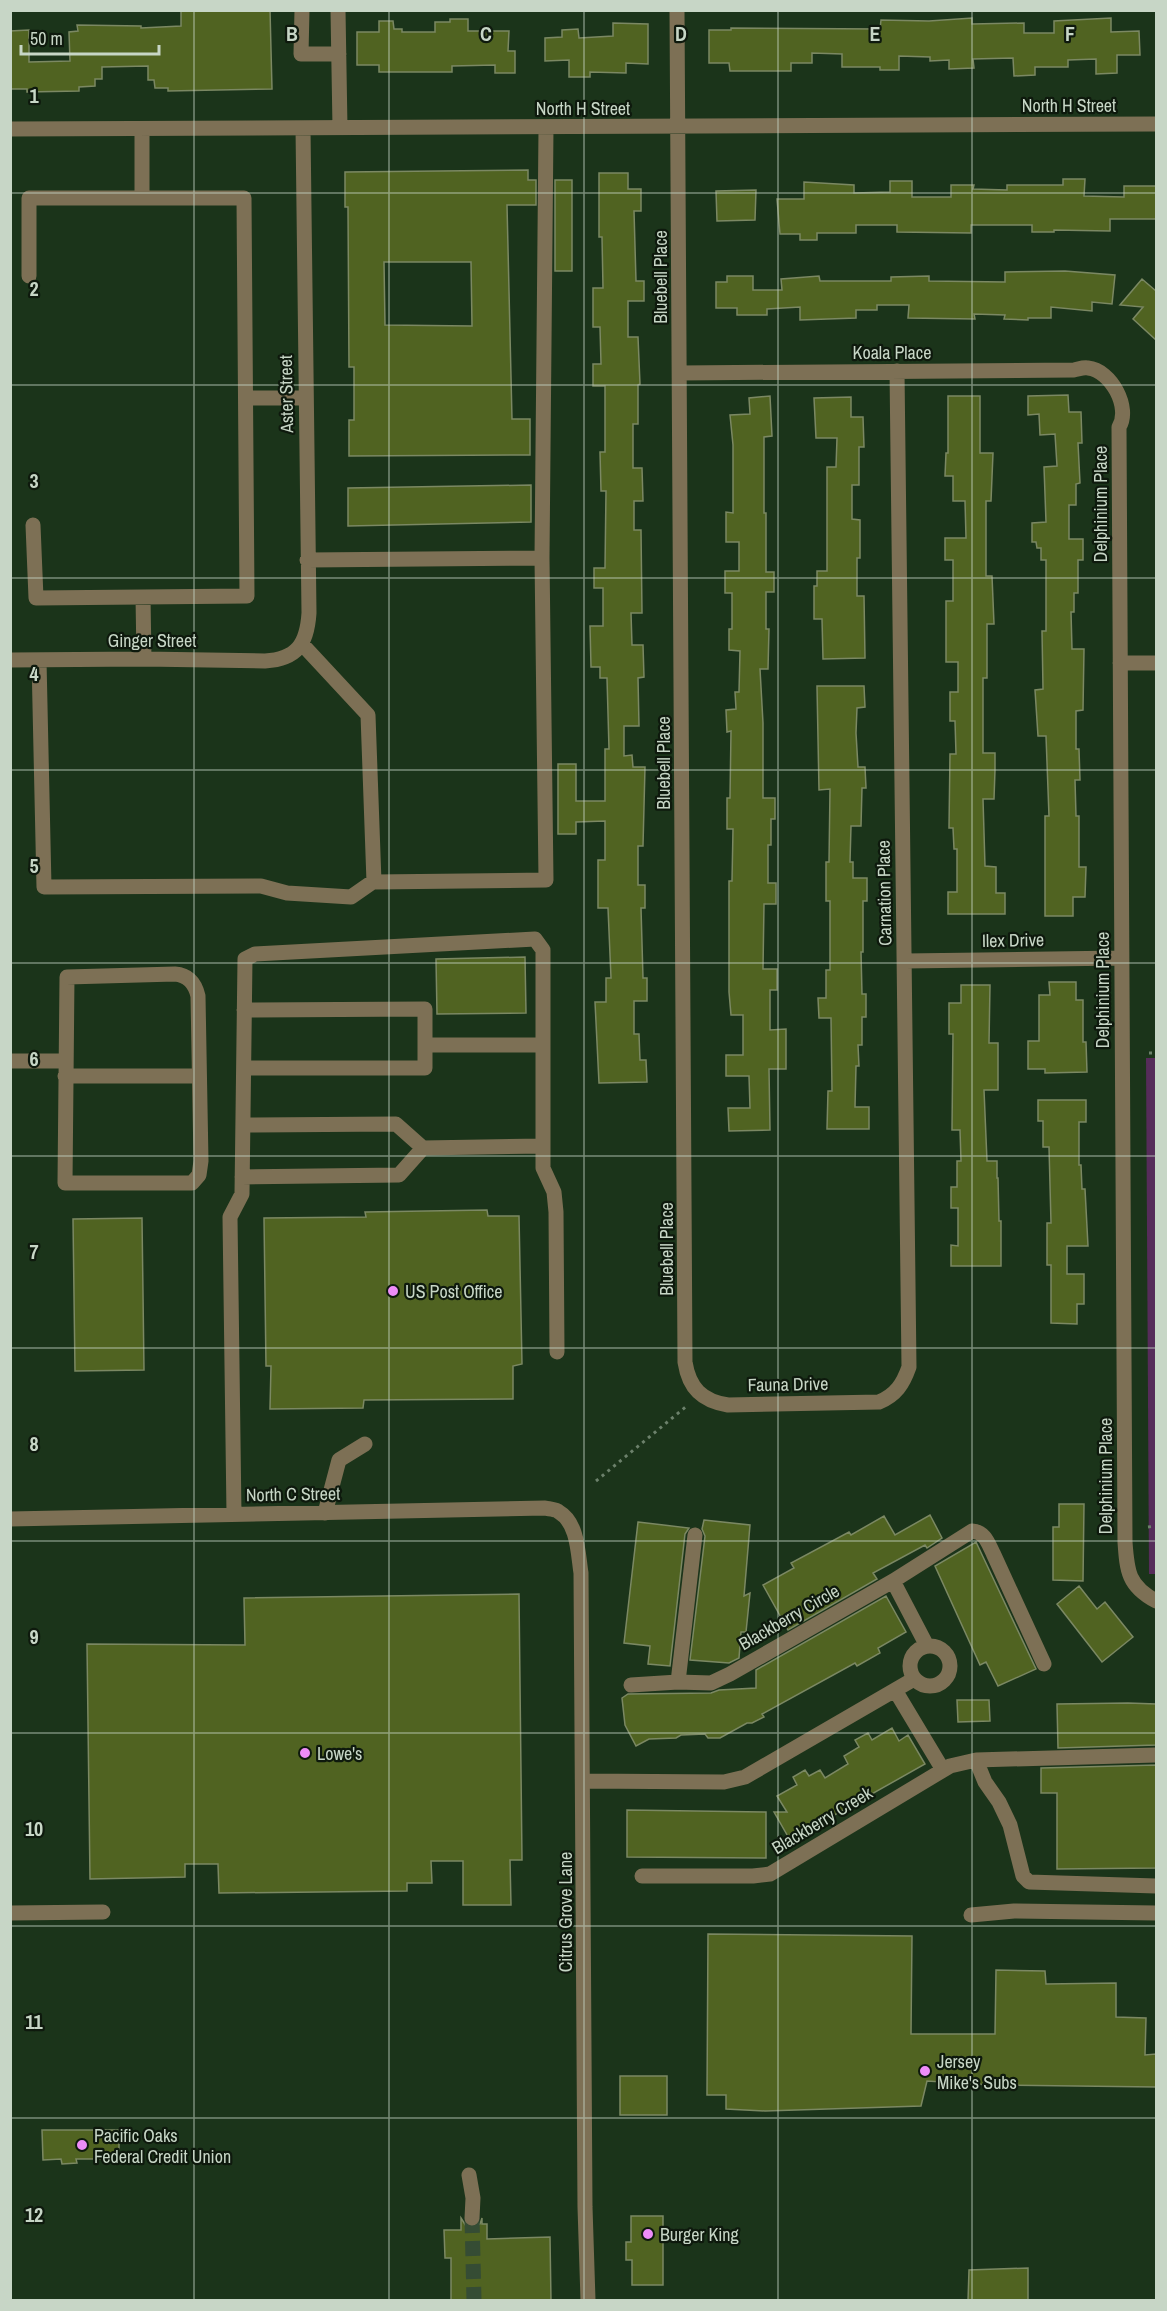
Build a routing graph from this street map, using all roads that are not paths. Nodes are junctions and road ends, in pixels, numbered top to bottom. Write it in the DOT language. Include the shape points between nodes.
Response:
graph roads {
  1 [pos="302,10"];
  2 [pos="338,10"];
  3 [pos="676,10"];
  4 [pos="339,54"];
  5 [pos="1156,124"];
  6 [pos="678,127"];
  7 [pos="303,128"];
  8 [pos="340,128"];
  9 [pos="546,128"];
  10 [pos="10,129"];
  11 [pos="142,129"];
  12 [pos="142,198"];
  13 [pos="29,276"];
  14 [pos="897,371"];
  15 [pos="680,373"];
  16 [pos="1102,374"];
  17 [pos="246,398"];
  18 [pos="306,398"];
  19 [pos="33,525"];
  20 [pos="542,558"];
  21 [pos="308,560"];
  22 [pos="143,597"];
  23 [pos="297,649"];
  24 [pos="144,658"];
  25 [pos="10,660"];
  26 [pos="39,660"];
  27 [pos="1120,663"];
  28 [pos="1156,663"];
  29 [pos="374,881"];
  30 [pos="1121,958"];
  31 [pos="905,961"];
  32 [pos="244,1010"];
  33 [pos="425,1045"];
  34 [pos="543,1045"];
  35 [pos="10,1061"];
  36 [pos="65,1068"];
  37 [pos="244,1068"];
  38 [pos="199,1076"];
  39 [pos="243,1125"];
  40 [pos="543,1146"];
  41 [pos="423,1148"];
  42 [pos="242,1177"];
  43 [pos="557,1352"];
  44 [pos="701,1394"];
  45 [pos="879,1402"];
  46 [pos="365,1444"];
  47 [pos="325,1513"];
  48 [pos="234,1514"];
  49 [pos="10,1519"];
  50 [pos="570,1524"];
  51 [pos="695,1535"];
  52 [pos="893,1581"];
  53 [pos="1156,1601"];
  54 [pos="927,1646"];
  55 [pos="1044,1664"];
  56 [pos="914,1678"];
  57 [pos="678,1682"];
  58 [pos="631,1685"];
  59 [pos="895,1690"];
  60 [pos="1156,1755"];
  61 [pos="976,1760"];
  62 [pos="943,1770"];
  63 [pos="583,1781"];
  64 [pos="642,1876"];
  65 [pos="1156,1886"];
  66 [pos="103,1912"];
  67 [pos="10,1913"];
  68 [pos="1156,1913"];
  69 [pos="971,1915"];
  70 [pos="469,2175"];
  71 [pos="472,2218"];
  72 [pos="588,2301"];
  1 -- 4 [label="street" via="301,54"];
  2 -- 4 [label="street"];
  3 -- 6 [label="street, Bluebell Place"];
  4 -- 8 [label="street"];
  5 -- 6 [label="street, North H Street"];
  6 -- 9 [label="street, North H Street"];
  6 -- 15 [label="street, Bluebell Place"];
  7 -- 8 [label="street, North H Street"];
  7 -- 11 [label="street, North H Street"];
  7 -- 18 [label="street, Aster Street"];
  8 -- 9 [label="street, North H Street"];
  9 -- 20 [label="street"];
  10 -- 11 [label="street, North H Street"];
  11 -- 12 [label="street"];
  12 -- 13 [label="street" via="29,198"];
  12 -- 17 [label="street" via="244,198"];
  14 -- 15 [label="street, Koala Place"];
  14 -- 16 [label="street, Koala Place" via="1087,367"];
  14 -- 31 [label="street, Carnation Place"];
  15 -- 44 [label="street, Bluebell Place" via="685,1362 687,1376"];
  16 -- 27 [label="street, Delphinium Place" via="1120,399 1123,411 1119,428"];
  17 -- 18 [label="street"];
  17 -- 22 [label="street" via="247,596"];
  18 -- 21 [label="street, Aster Street"];
  19 -- 22 [label="street" via="36,598"];
  20 -- 21 [label="street"];
  20 -- 29 [label="street" via="546,880"];
  21 -- 23 [label="street, Aster Street" via="308,632"];
  22 -- 24 [label="street"];
  23 -- 24 [label="street, Ginger Street" via="278,660 265,661"];
  23 -- 29 [label="street" via="368,715"];
  24 -- 26 [label="street, Ginger Street"];
  25 -- 26 [label="street, Ginger Street"];
  26 -- 29 [label="street" via="44,887 261,885 287,893 351,897"];
  27 -- 28 [label="street"];
  27 -- 30 [label="street, Delphinium Place"];
  30 -- 31 [label="street, Ilex Drive"];
  30 -- 53 [label="street, Delphinium Place" via="1125,1542 1131,1579"];
  31 -- 45 [label="street, Carnation Place" via="909,1367 894,1394"];
  32 -- 33 [label="street" via="425,1009"];
  32 -- 34 [label="street" via="245,959 255,954 535,939 543,950"];
  32 -- 37 [label="street"];
  33 -- 34 [label="street"];
  33 -- 37 [label="street" via="425,1068"];
  34 -- 40 [label="street"];
  35 -- 36 [label="street"];
  36 -- 38 [label="street"];
  36 -- 38 [label="street" via="67,977 182,975 195,986 198,996"];
  36 -- 38 [label="street" via="65,1183 196,1180 201,1169"];
  37 -- 39 [label="street"];
  39 -- 41 [label="street" via="396,1124"];
  39 -- 42 [label="street"];
  40 -- 41 [label="street"];
  40 -- 43 [label="street" via="543,1168 554,1192 556,1212"];
  41 -- 42 [label="street" via="399,1175"];
  42 -- 48 [label="street" via="242,1194 230,1217"];
  44 -- 45 [label="street, Fauna Drive" via="713,1403 728,1405"];
  46 -- 47 [label="street" via="339,1460"];
  47 -- 48 [label="street, North C Street"];
  47 -- 50 [label="street, North C Street" via="545,1508 559,1511"];
  48 -- 49 [label="street, North C Street"];
  50 -- 63 [label="street, Citrus Grove Lane" via="581,1573"];
  51 -- 57 [label="street"];
  52 -- 54 [label="street"];
  52 -- 55 [label="street" via="972,1531 980,1532"];
  52 -- 57 [label="street, Blackberry Circle" via="721,1679 711,1683"];
  54 -- 56 [label="street" via="914,1652 911,1659"];
  54 -- 56 [label="street" via="945,1652 950,1664 947,1676 931,1686"];
  56 -- 59 [label="street"];
  57 -- 58 [label="street, Blackberry Circle"];
  59 -- 62 [label="street"];
  59 -- 63 [label="street" via="745,1777 724,1782"];
  60 -- 61 [label="street, Blackberry Creek"];
  61 -- 62 [label="street, Blackberry Creek"];
  61 -- 65 [label="street" via="1010,1825 1023,1876 1029,1882"];
  62 -- 64 [label="street, Blackberry Creek" via="770,1874"];
  63 -- 72 [label="street, Citrus Grove Lane"];
  66 -- 67 [label="street"];
  68 -- 69 [label="street" via="1014,1911"];
  70 -- 71 [label="street"];
}
